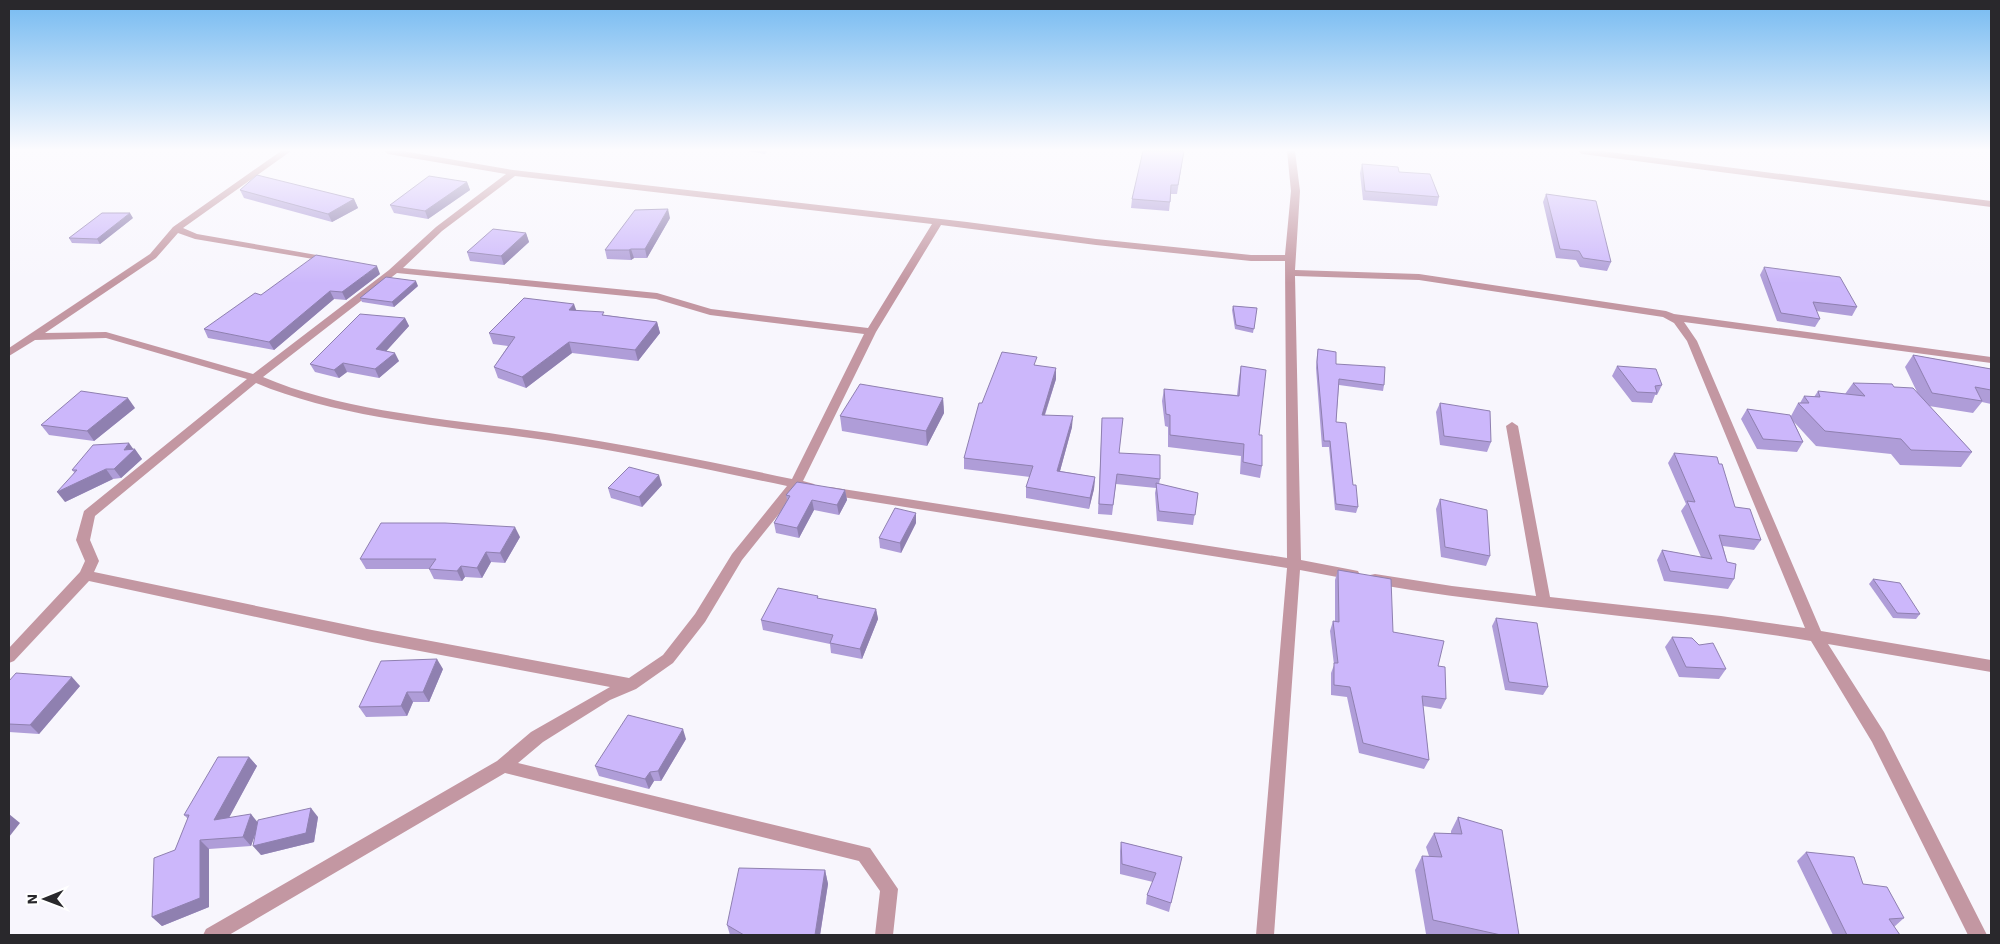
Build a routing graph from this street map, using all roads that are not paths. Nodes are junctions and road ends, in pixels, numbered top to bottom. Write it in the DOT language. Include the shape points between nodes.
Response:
graph roads {
  1 [pos="225,195"];
  2 [pos="484,195"];
  3 [pos="704,195"];
  4 [pos="1295,195"];
  5 [pos="1922,195"];
  6 [pos="1991,204"];
  7 [pos="938,222"];
  8 [pos="176,230"];
  9 [pos="1290,258"];
  10 [pos="338,262"];
  11 [pos="390,271"];
  12 [pos="1290,274"];
  13 [pos="1672,318"];
  14 [pos="871,332"];
  15 [pos="33,337"];
  16 [pos="9,353"];
  17 [pos="1991,360"];
  18 [pos="256,378"];
  19 [pos="1512,426"];
  20 [pos="795,485"];
  21 [pos="1294,564"];
  22 [pos="86,575"];
  23 [pos="1544,603"];
  24 [pos="1815,635"];
  25 [pos="9,657"];
  26 [pos="1991,666"];
  27 [pos="631,685"];
  28 [pos="503,766"];
  29 [pos="212,935"];
  30 [pos="884,935"];
  31 [pos="1265,935"];
  32 [pos="1978,935"];
  1 -- 8 [label="street"];
  2 -- 11 [label="street"];
  3 -- 7 [label="street"];
  4 -- 9 [label="street"];
  5 -- 6 [label="street"];
  7 -- 9 [label="street" via="1251,258"];
  7 -- 14 [label="street"];
  8 -- 10 [label="street"];
  8 -- 15 [label="street" via="153,256"];
  9 -- 12 [label="street"];
  11 -- 14 [label="street" via="657,296 710,312"];
  11 -- 18 [label="street"];
  12 -- 13 [label="street" via="1419,277 1666,314"];
  12 -- 21 [label="street"];
  13 -- 17 [label="street"];
  13 -- 24 [label="street" via="1678,321 1692,341"];
  14 -- 20 [label="street"];
  15 -- 16 [label="street"];
  15 -- 18 [label="street" via="106,335"];
  18 -- 20 [label="street" via="310,398 387,414 619,447"];
  18 -- 22 [label="street" via="90,514 83,540 92,561"];
  19 -- 23 [label="street"];
  20 -- 21 [label="street"];
  20 -- 27 [label="street" via="737,557 700,618 668,659"];
  21 -- 23 [label="street" via="1404,585"];
  21 -- 31 [label="street"];
  22 -- 25 [label="street"];
  22 -- 27 [label="street" via="382,638"];
  23 -- 24 [label="street" via="1681,616"];
  24 -- 26 [label="street"];
  24 -- 32 [label="street" via="1878,736"];
  27 -- 28 [label="street" via="605,696 536,737"];
  28 -- 29 [label="street"];
  28 -- 30 [label="street" via="864,854 889,889"];
}
